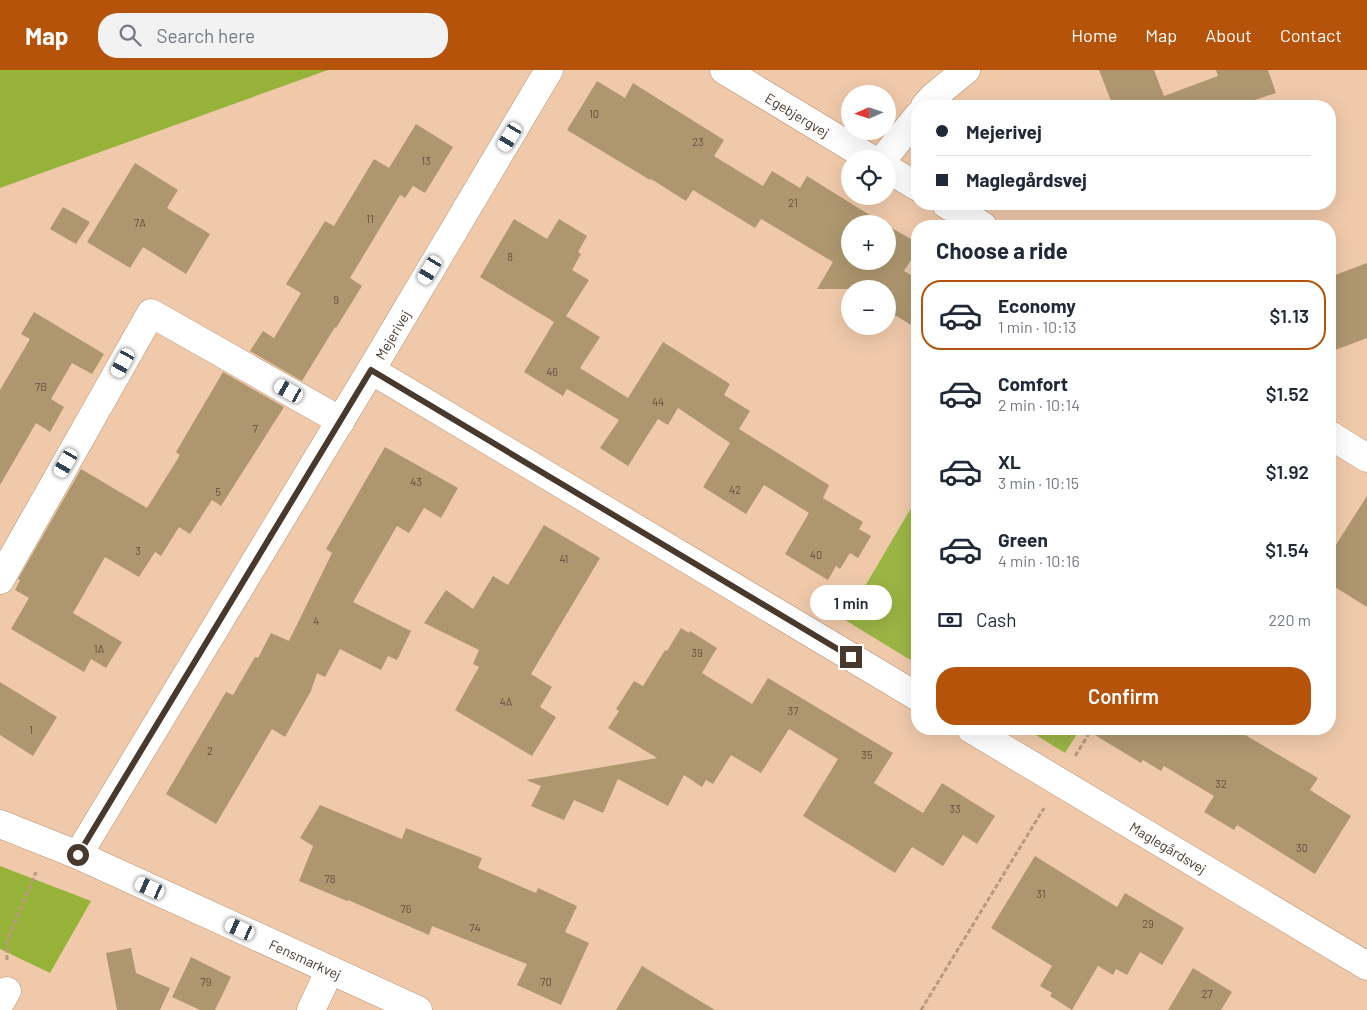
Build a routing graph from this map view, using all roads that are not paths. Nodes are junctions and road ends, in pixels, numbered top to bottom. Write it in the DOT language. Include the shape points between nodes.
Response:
graph roads {
  1 [pos="549,70"];
  2 [pos="724,70"];
  3 [pos="966,70"];
  4 [pos="930,100"];
  5 [pos="911,125"];
  6 [pos="856,150"];
  7 [pos="890,150"];
  8 [pos="896,174"];
  9 [pos="911,183"];
  10 [pos="956,210"];
  11 [pos="973,220"];
  12 [pos="371,370"];
  13 [pos="340,420"];
  14 [pos="1336,439"];
  15 [pos="1367,458"];
  16 [pos="0,580"];
  17 [pos="911,693"];
  18 [pos="981,735"];
  19 [pos="0,824"];
  20 [pos="78,855"];
  21 [pos="1367,966"];
  22 [pos="330,970"];
  23 [pos="311,1010"];
  24 [pos="418,1010"];
  1 -- 12 [label="street, Mejerivej"];
  2 -- 6 [label="street, Egebjergvej"];
  3 -- 4 [label="street"];
  5 -- 7 [label="street"];
  8 -- 9 [label="street"];
  10 -- 11 [label="street"];
  12 -- 13 [label="street, Mejerivej"];
  12 -- 17 [label="street"];
  13 -- 16 [label="street" via="151,313"];
  13 -- 20 [label="street, Mejerivej"];
  14 -- 15 [label="street"];
  18 -- 21 [label="street, Maglegårdsvej"];
  19 -- 20 [label="street, Fensmarkvej"];
  20 -- 22 [label="street, Fensmarkvej"];
  22 -- 23 [label="street"];
  22 -- 24 [label="street, Fensmarkvej"];
}
